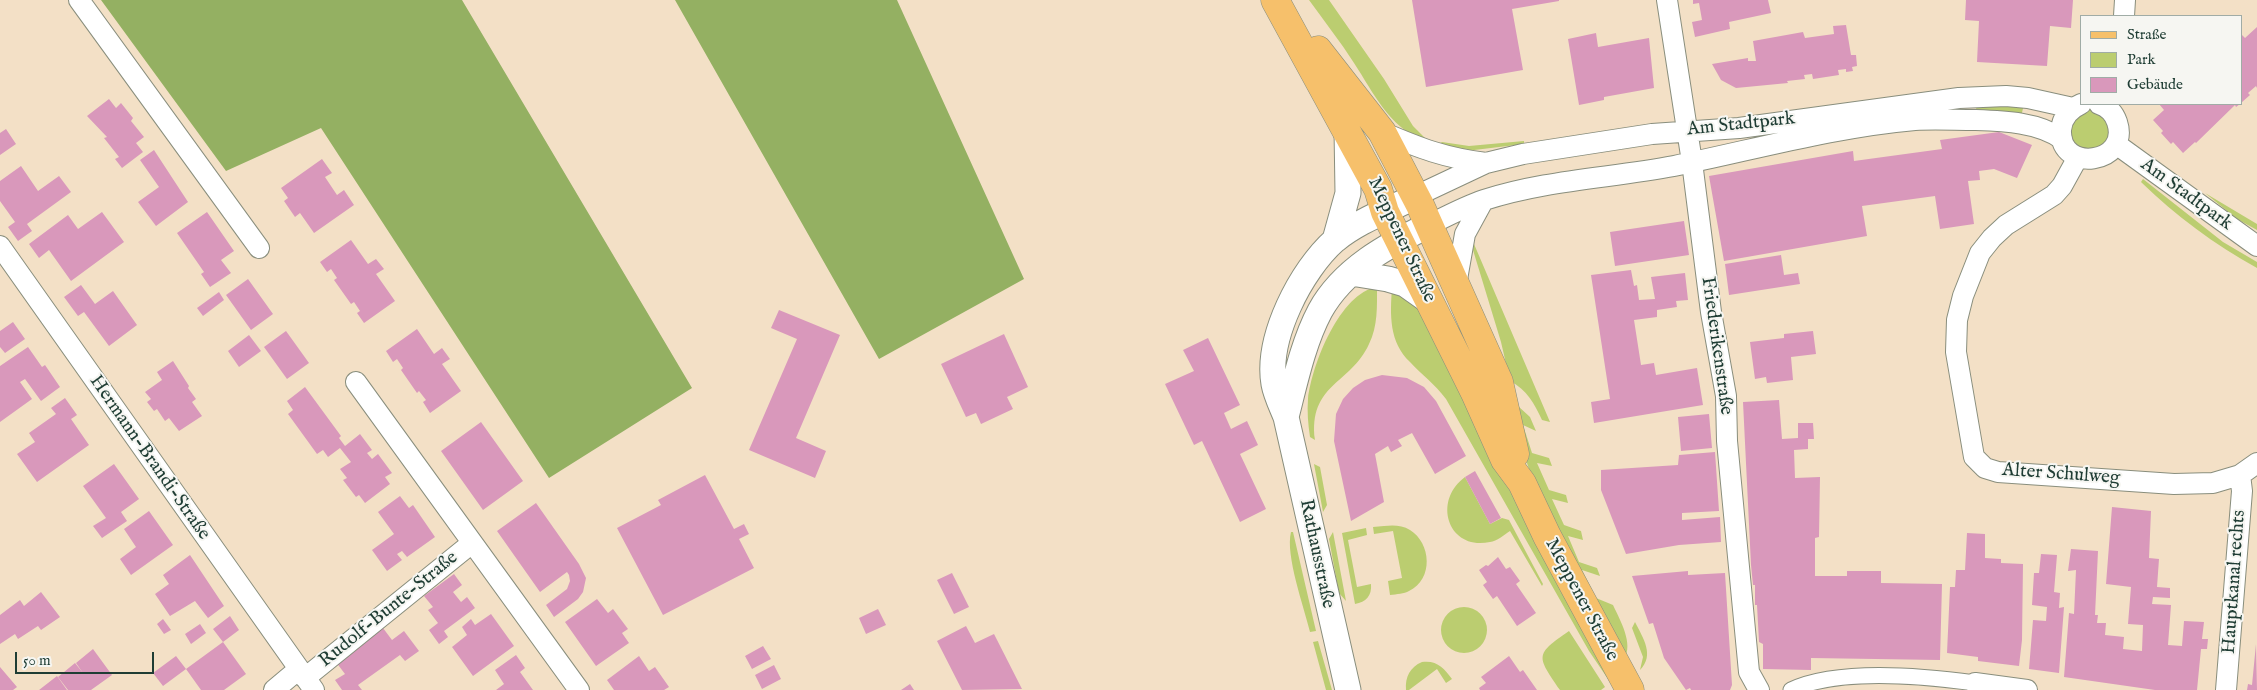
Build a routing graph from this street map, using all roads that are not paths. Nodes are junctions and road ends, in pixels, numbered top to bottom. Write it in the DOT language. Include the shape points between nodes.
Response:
graph roads {
  1 [pos="79,0"];
  2 [pos="1275,0"];
  3 [pos="1280,0"];
  4 [pos="1668,0"];
  5 [pos="2125,0"];
  6 [pos="2124,15"];
  7 [pos="2103,105"];
  8 [pos="2077,106"];
  9 [pos="1347,129"];
  10 [pos="1382,132"];
  11 [pos="1687,132"];
  12 [pos="2062,139"];
  13 [pos="2116,144"];
  14 [pos="2078,157"];
  15 [pos="1692,162"];
  16 [pos="1486,163"];
  17 [pos="1416,196"];
  18 [pos="1483,201"];
  19 [pos="1385,212"];
  20 [pos="1430,225"];
  21 [pos="1335,240"];
  22 [pos="1399,241"];
  23 [pos="0,246"];
  24 [pos="2257,246"];
  25 [pos="259,248"];
  26 [pos="1351,273"];
  27 [pos="1456,285"];
  28 [pos="1429,301"];
  29 [pos="356,382"];
  30 [pos="1286,417"];
  31 [pos="2257,464"];
  32 [pos="2240,475"];
  33 [pos="1522,483"];
  34 [pos="472,543"];
  35 [pos="306,679"];
  36 [pos="1975,682"];
  37 [pos="274,690"];
  38 [pos="579,690"];
  39 [pos="1348,690"];
  40 [pos="1630,690"];
  41 [pos="1759,690"];
  42 [pos="1791,690"];
  43 [pos="2027,690"];
  44 [pos="2226,690"];
  1 -- 25 [label="street"];
  2 -- 9 [label="main road, Meppener Straße"];
  3 -- 10 [label="main road, Meppener Straße"];
  4 -- 11 [label="street, Friederikenstraße"];
  5 -- 6 [label="street"];
  7 -- 13 [label="street" via="2116,118"];
  8 -- 11 [label="street, Am Stadtpark" via="2006,96 1959,98"];
  8 -- 12 [label="street" via="2063,121"];
  9 -- 19 [label="main road, Meppener Straße" via="1378,189"];
  9 -- 21 [label="street" via="1348,193"];
  10 -- 16 [label="street, Meppener Straße" via="1424,150"];
  10 -- 17 [label="main road, Meppener Straße"];
  11 -- 15 [label="street, Friederikenstraße"];
  11 -- 16 [label="street, Am Stadtpark" via="1652,134"];
  12 -- 14 [label="street"];
  12 -- 15 [label="street, Am Stadtpark" via="2053,133 2001,121 1917,120 1771,144"];
  13 -- 14 [label="street" via="2111,151 2095,159"];
  13 -- 24 [label="street, Am Stadtpark"];
  14 -- 32 [label="street, Alter Schulweg" via="2054,195 2006,225 1992,238 1980,253 1963,296 1957,320 1956,352 1974,458 1985,468 1998,472 2174,484 2213,483"];
  15 -- 18 [label="street, Am Stadtpark" via="1550,185"];
  15 -- 41 [label="street, Friederikenstraße" via="1710,312 1726,396 1727,441 1748,672"];
  16 -- 17 [label="street, Am Stadtpark"];
  17 -- 19 [label="street, Rathausstraße"];
  17 -- 20 [label="main road, Meppener Straße"];
  18 -- 20 [label="street, Am Stadtpark"];
  18 -- 27 [label="street" via="1465,234"];
  19 -- 21 [label="street, Rathausstraße"];
  19 -- 22 [label="main road, Meppener Straße"];
  20 -- 22 [label="street, Am Stadtpark"];
  20 -- 27 [label="main road, Meppener Straße"];
  21 -- 30 [label="street, Rathausstraße" via="1307,271 1282,322 1274,360 1274,384"];
  22 -- 26 [label="street, Rathausstraße"];
  22 -- 28 [label="main road, Meppener Straße"];
  23 -- 35 [label="street, Hermann-Brandi-Straße"];
  26 -- 28 [label="street" via="1405,284"];
  26 -- 30 [label="street, Rathausstraße" via="1320,311"];
  27 -- 33 [label="main road, Meppener Straße" via="1499,382"];
  28 -- 33 [label="main road, Meppener Straße" via="1505,460"];
  29 -- 34 [label="street, Rudolf-Bunte-Straße"];
  30 -- 39 [label="street, Rathausstraße"];
  31 -- 32 [label="street, Alter Schulweg"];
  32 -- 44 [label="street, Hauptkanal rechts" via="2242,491"];
  33 -- 40 [label="main road, Meppener Straße"];
  34 -- 35 [label="street, Rudolf-Bunte-Straße"];
  34 -- 38 [label="street, Rudolf-Bunte-Straße"];
  35 -- 37 [label="street"];
  36 -- 42 [label="street" via="1883,676 1836,679"];
  36 -- 43 [label="street"];
}
